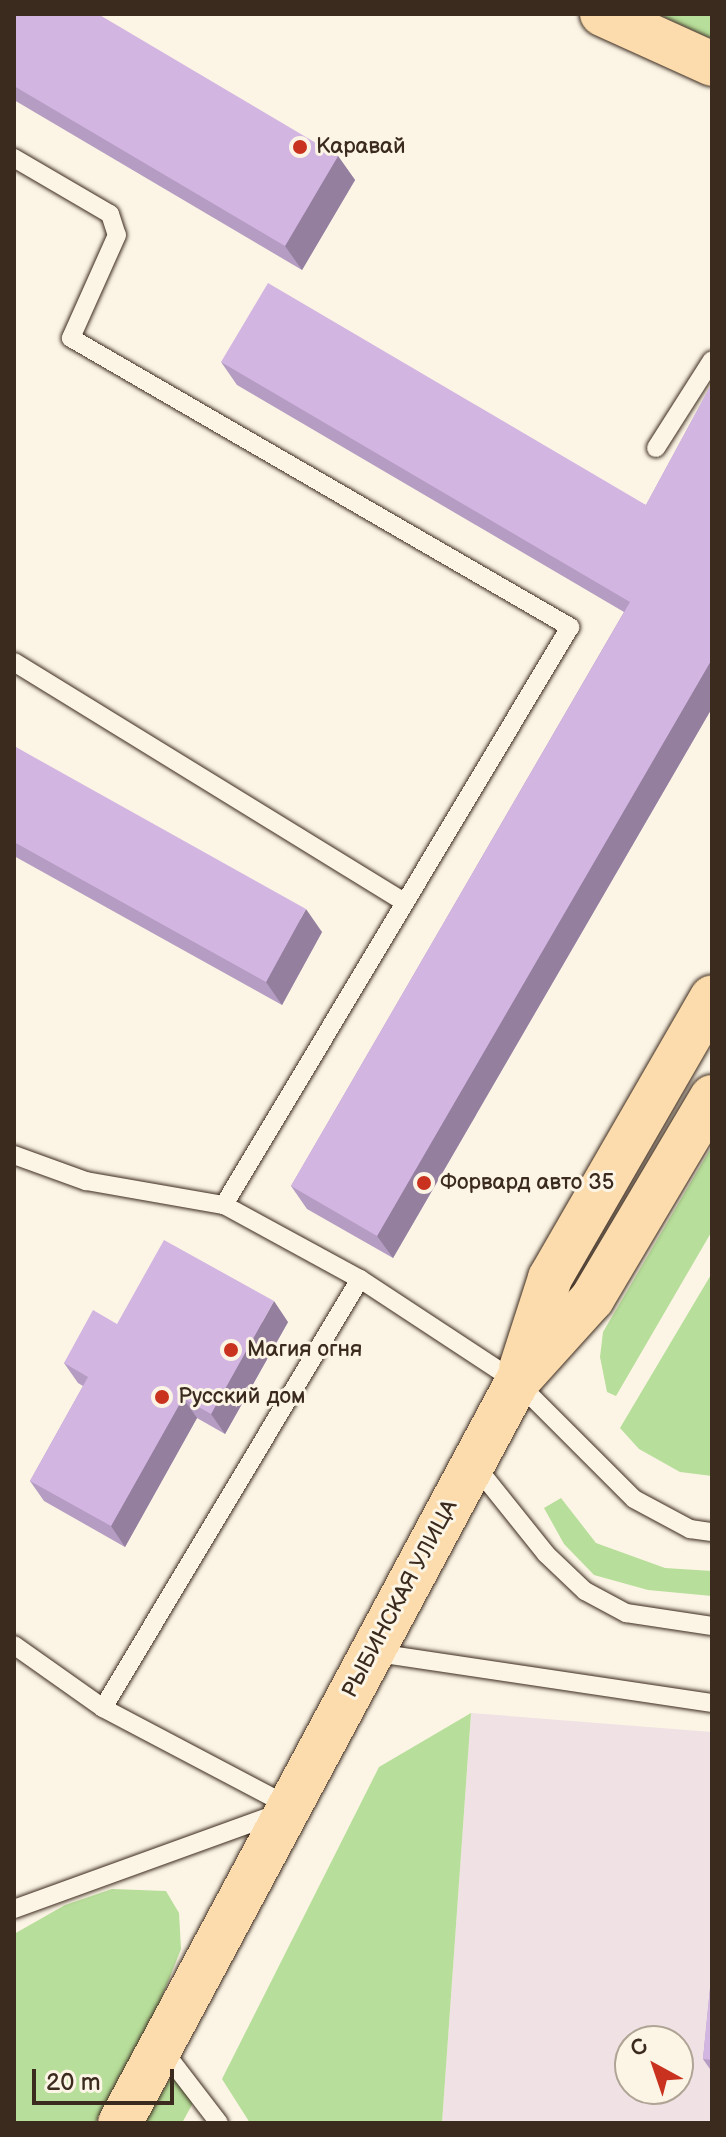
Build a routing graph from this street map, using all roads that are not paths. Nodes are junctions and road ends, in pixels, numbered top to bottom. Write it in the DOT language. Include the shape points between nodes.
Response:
graph roads {
  1 [pos="602,14"];
  2 [pos="712,64"];
  3 [pos="14,158"];
  4 [pos="712,360"];
  5 [pos="656,448"];
  6 [pos="14,662"];
  7 [pos="403,901"];
  8 [pos="712,997"];
  9 [pos="712,1097"];
  10 [pos="14,1155"];
  11 [pos="224,1205"];
  12 [pos="360,1279"];
  13 [pos="517,1382"];
  14 [pos="472,1462"];
  15 [pos="712,1532"];
  16 [pos="712,1626"];
  17 [pos="14,1645"];
  18 [pos="370,1652"];
  19 [pos="712,1703"];
  20 [pos="103,1708"];
  21 [pos="293,1808"];
  22 [pos="14,1909"];
  23 [pos="163,2050"];
  24 [pos="120,2123"];
  25 [pos="219,2123"];
  1 -- 2 [label="main road"];
  3 -- 7 [label="lane" via="110,214 117,235 71,338 570,627"];
  4 -- 5 [label="lane"];
  6 -- 7 [label="lane"];
  7 -- 11 [label="lane"];
  8 -- 13 [label="main road" via="550,1278"];
  9 -- 13 [label="main road, РЫБИНСКАЯ УЛИЦА" via="592,1299"];
  10 -- 11 [label="lane" via="86,1181"];
  11 -- 12 [label="lane"];
  12 -- 13 [label="lane"];
  12 -- 20 [label="lane"];
  13 -- 14 [label="main road, РЫБИНСКАЯ УЛИЦА"];
  13 -- 15 [label="lane" via="634,1499 690,1529"];
  14 -- 16 [label="lane" via="546,1554 585,1591 626,1613"];
  14 -- 18 [label="main road, РЫБИНСКАЯ УЛИЦА"];
  17 -- 20 [label="lane"];
  18 -- 19 [label="lane"];
  18 -- 21 [label="main road, РЫБИНСКАЯ УЛИЦА"];
  20 -- 21 [label="lane"];
  21 -- 22 [label="lane"];
  21 -- 23 [label="main road, РЫБИНСКАЯ УЛИЦА"];
  23 -- 24 [label="main road, РЫБИНСКАЯ УЛИЦА"];
  23 -- 25 [label="lane"];
}
